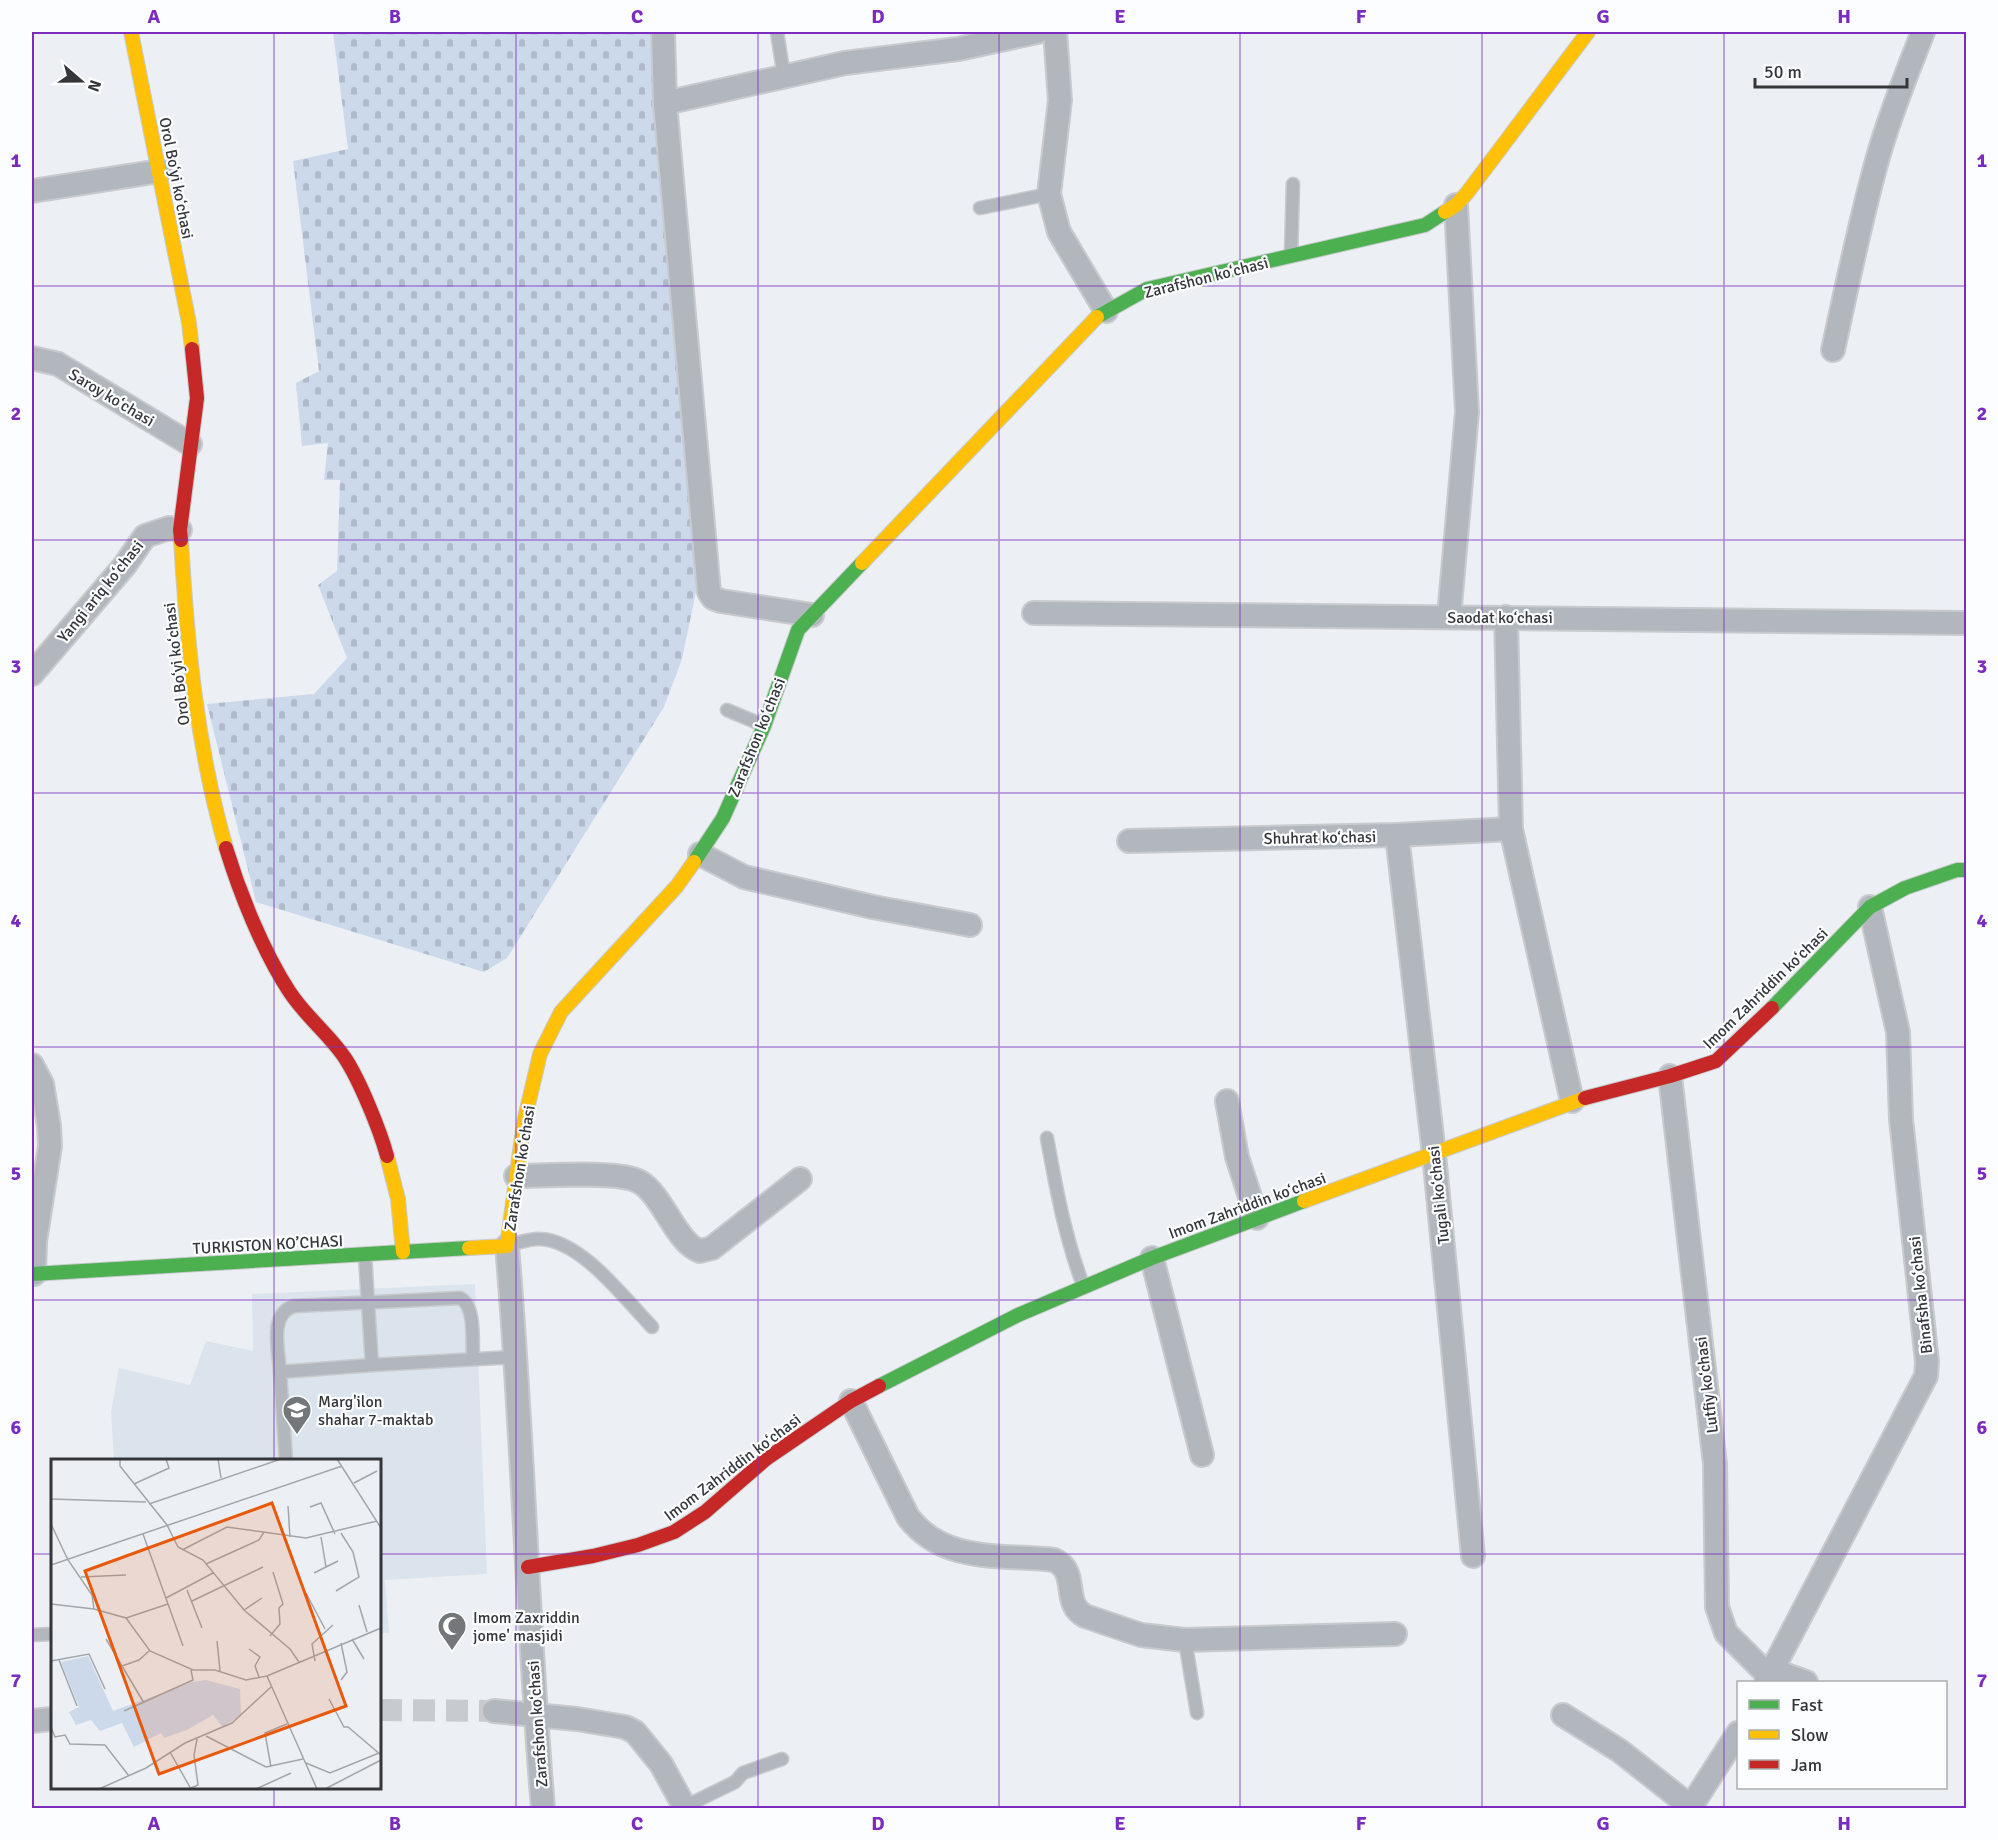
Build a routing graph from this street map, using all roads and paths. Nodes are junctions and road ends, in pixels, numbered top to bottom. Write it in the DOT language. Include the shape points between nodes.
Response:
graph roads {
  1 [pos="131,32"];
  2 [pos="663,32"];
  3 [pos="777,32"];
  4 [pos="1037,32"];
  5 [pos="1055,32"];
  6 [pos="1588,32"];
  7 [pos="1923,32"];
  8 [pos="784,77"];
  9 [pos="664,103"];
  10 [pos="159,171"];
  11 [pos="1293,184"];
  12 [pos="32,191"];
  13 [pos="1049,194"];
  14 [pos="1456,205"];
  15 [pos="981,208"];
  16 [pos="1291,256"];
  17 [pos="1106,311"];
  18 [pos="1833,350"];
  19 [pos="32,358"];
  20 [pos="190,444"];
  21 [pos="180,530"];
  22 [pos="1034,613"];
  23 [pos="812,615"];
  24 [pos="1449,617"];
  25 [pos="1506,618"];
  26 [pos="1966,623"];
  27 [pos="32,674"];
  28 [pos="727,710"];
  29 [pos="764,726"];
  30 [pos="1511,829"];
  31 [pos="1397,835"];
  32 [pos="1129,841"];
  33 [pos="700,855"];
  34 [pos="1966,870"];
  35 [pos="1870,907"];
  36 [pos="970,925"];
  37 [pos="32,1065"];
  38 [pos="1670,1076"];
  39 [pos="1227,1101"];
  40 [pos="1572,1101"];
  41 [pos="1047,1138"];
  42 [pos="1434,1154"];
  43 [pos="516,1176"];
  44 [pos="800,1179"];
  45 [pos="1257,1218"];
  46 [pos="507,1246"];
  47 [pos="403,1252"];
  48 [pos="365,1254"];
  49 [pos="1152,1258"];
  50 [pos="33,1274"];
  51 [pos="1084,1288"];
  52 [pos="368,1301"];
  53 [pos="652,1327"];
  54 [pos="516,1357"];
  55 [pos="473,1359"];
  56 [pos="372,1365"];
  57 [pos="280,1372"];
  58 [pos="851,1401"];
  59 [pos="1202,1455"];
  60 [pos="286,1459"];
  61 [pos="1473,1556"];
  62 [pos="528,1567"];
  63 [pos="51,1634"];
  64 [pos="1395,1634"];
  65 [pos="32,1635"];
  66 [pos="1185,1640"];
  67 [pos="1769,1676"];
  68 [pos="1795,1681"];
  69 [pos="494,1711"];
  70 [pos="1197,1713"];
  71 [pos="535,1715"];
  72 [pos="1563,1715"];
  73 [pos="51,1719"];
  74 [pos="32,1722"];
  75 [pos="1737,1735"];
  76 [pos="782,1759"];
  77 [pos="685,1808"];
  78 [pos="1690,1808"];
  79 [pos="543,1809"];
  1 -- 10 [label="street, Orol Boʻyi koʻchasi"];
  2 -- 9 [label="street"];
  3 -- 8 [label="lane"];
  4 -- 8 [label="street" via="958,49 845,63"];
  5 -- 13 [label="street" via="1060,100"];
  6 -- 14 [label="street, Zarafshon koʻchasi"];
  7 -- 18 [label="street" via="1878,158"];
  8 -- 9 [label="street"];
  9 -- 23 [label="street" via="709,592 721,601"];
  10 -- 12 [label="street"];
  10 -- 20 [label="street, Orol Boʻyi koʻchasi" via="189,323 197,398"];
  11 -- 16 [label="lane"];
  13 -- 15 [label="lane"];
  13 -- 17 [label="street" via="1059,232"];
  14 -- 16 [label="street, Zarafshon koʻchasi" via="1425,225"];
  14 -- 24 [label="street" via="1467,412"];
  16 -- 17 [label="street, Zarafshon koʻchasi" via="1147,289"];
  17 -- 23 [label="street, Zarafshon koʻchasi" via="1096,317"];
  19 -- 20 [label="street, Saroy koʻchasi" via="58,364"];
  20 -- 21 [label="street, Orol Boʻyi koʻchasi"];
  21 -- 27 [label="street, Yangi ariq koʻchasi" via="169,528 145,536"];
  21 -- 47 [label="street, Orol Boʻyi koʻchasi" via="193,689 212,800 232,871 270,958 290,993 345,1058 360,1087 385,1148 398,1199"];
  22 -- 24 [label="street, Saodat koʻchasi"];
  23 -- 29 [label="street, Zarafshon koʻchasi" via="798,630"];
  24 -- 25 [label="street, Saodat koʻchasi"];
  25 -- 26 [label="street, Saodat koʻchasi"];
  25 -- 30 [label="street"];
  28 -- 29 [label="lane"];
  29 -- 33 [label="street, Zarafshon koʻchasi" via="723,818"];
  30 -- 31 [label="street, Shuhrat koʻchasi"];
  30 -- 40 [label="street"];
  31 -- 32 [label="street, Shuhrat koʻchasi"];
  31 -- 42 [label="street, Tugali koʻchasi"];
  33 -- 36 [label="street" via="744,877"];
  33 -- 43 [label="street, Zarafshon koʻchasi" via="677,886 561,1012 540,1053"];
  34 -- 35 [label="street, Imom Zahriddin koʻchasi" via="1905,888"];
  35 -- 38 [label="street, Imom Zahriddin koʻchasi" via="1716,1061"];
  35 -- 67 [label="street, Binafsha koʻchasi" via="1898,1032 1901,1119 1928,1362 1926,1376"];
  37 -- 50 [label="street" via="42,1084 50,1146"];
  38 -- 40 [label="street, Imom Zahriddin koʻchasi"];
  38 -- 67 [label="street, Lutfiy koʻchasi" via="1715,1464 1717,1607 1726,1632"];
  39 -- 45 [label="street" via="1237,1157"];
  40 -- 42 [label="street, Imom Zahriddin koʻchasi"];
  41 -- 51 [label="lane" via="1060,1210"];
  42 -- 45 [label="street, Imom Zahriddin koʻchasi"];
  42 -- 61 [label="street, Tugali koʻchasi"];
  43 -- 44 [label="street" via="620,1176 638,1181 653,1194 688,1244 700,1251 712,1248"];
  43 -- 46 [label="street, Zarafshon koʻchasi"];
  45 -- 49 [label="street, Imom Zahriddin koʻchasi"];
  46 -- 47 [label="street, TURKISTON KO’CHASI"];
  46 -- 53 [label="lane" via="540,1239 568,1248 595,1268"];
  46 -- 54 [label="street, Zarafshon koʻchasi"];
  47 -- 48 [label="street, TURKISTON KO’CHASI"];
  48 -- 50 [label="street, TURKISTON KO’CHASI"];
  48 -- 52 [label="lane"];
  49 -- 51 [label="street, Imom Zahriddin koʻchasi"];
  49 -- 59 [label="street"];
  51 -- 58 [label="street, Imom Zahriddin koʻchasi" via="1018,1315"];
  52 -- 55 [label="lane" via="464,1299 471,1316"];
  52 -- 56 [label="lane"];
  52 -- 57 [label="lane" via="294,1306 284,1311 278,1325"];
  54 -- 55 [label="lane"];
  54 -- 62 [label="street, Zarafshon koʻchasi"];
  55 -- 56 [label="lane"];
  56 -- 57 [label="lane"];
  57 -- 60 [label="lane"];
  58 -- 62 [label="street, Imom Zahriddin koʻchasi" via="766,1459 705,1512 674,1533 627,1548"];
  58 -- 66 [label="street" via="908,1517 926,1538 968,1553 1054,1560 1068,1574 1079,1613 1141,1635"];
  62 -- 71 [label="street, Zarafshon koʻchasi"];
  63 -- 65 [label="lane"];
  64 -- 66 [label="street"];
  66 -- 70 [label="lane"];
  67 -- 68 [label="street"];
  69 -- 71 [label="street"];
  71 -- 77 [label="street" via="577,1719 635,1732 661,1764"];
  71 -- 79 [label="street, Zarafshon koʻchasi"];
  72 -- 78 [label="street" via="1620,1752"];
  73 -- 74 [label="street"];
  75 -- 78 [label="street"];
  76 -- 77 [label="lane" via="743,1773 735,1782"];
}
